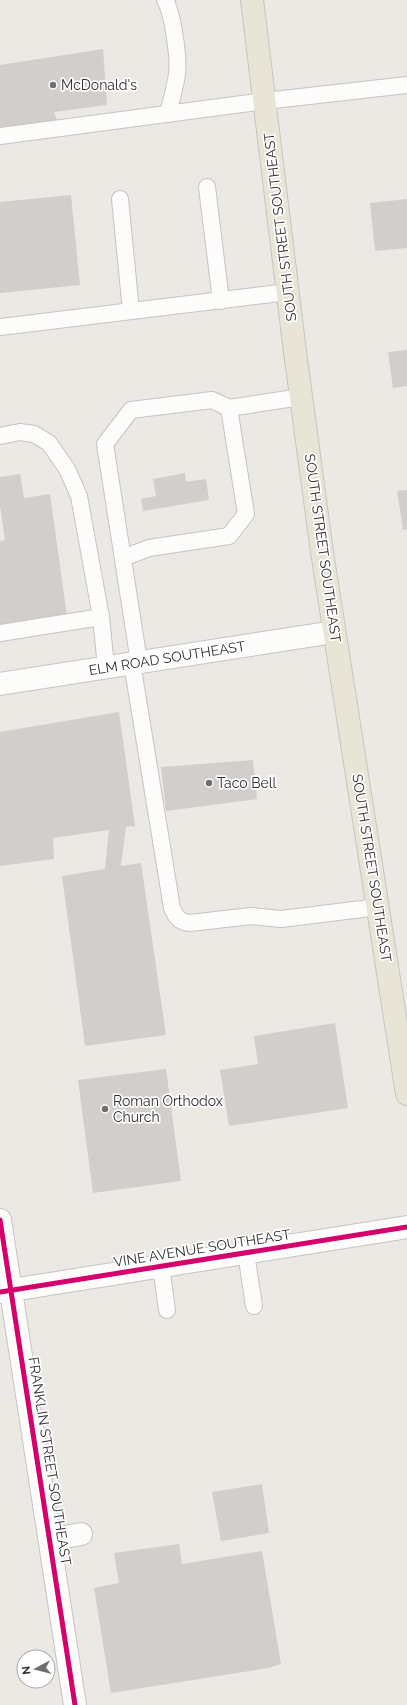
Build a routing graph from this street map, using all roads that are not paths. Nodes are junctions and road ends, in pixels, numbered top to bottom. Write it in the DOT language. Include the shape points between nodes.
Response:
graph roads {
  1 [pos="165,0"];
  2 [pos="252,0"];
  3 [pos="407,85"];
  4 [pos="265,101"];
  5 [pos="168,114"];
  6 [pos="0,136"];
  7 [pos="207,187"];
  8 [pos="120,199"];
  9 [pos="288,292"];
  10 [pos="221,301"];
  11 [pos="131,311"];
  12 [pos="0,327"];
  13 [pos="301,397"];
  14 [pos="229,408"];
  15 [pos="0,436"];
  16 [pos="123,558"];
  17 [pos="101,617"];
  18 [pos="334,632"];
  19 [pos="0,633"];
  20 [pos="135,663"];
  21 [pos="106,667"];
  22 [pos="0,684"];
  23 [pos="378,907"];
  24 [pos="407,1094"];
  25 [pos="0,1220"];
  26 [pos="407,1227"];
  27 [pos="246,1253"];
  28 [pos="161,1266"];
  29 [pos="6,1291"];
  30 [pos="254,1306"];
  31 [pos="167,1310"];
  32 [pos="81,1534"];
  33 [pos="50,1540"];
  34 [pos="75,1705"];
  1 -- 5 [label="lane" via="169,6 175,37 177,73"];
  2 -- 4 [label="main road, SOUTH STREET SOUTHEAST"];
  3 -- 4 [label="lane"];
  4 -- 5 [label="lane"];
  4 -- 9 [label="main road, SOUTH STREET SOUTHEAST"];
  5 -- 6 [label="lane"];
  7 -- 10 [label="lane"];
  8 -- 11 [label="lane"];
  9 -- 10 [label="lane"];
  9 -- 13 [label="main road, SOUTH STREET SOUTHEAST"];
  10 -- 11 [label="lane"];
  11 -- 12 [label="lane"];
  13 -- 14 [label="lane"];
  13 -- 18 [label="main road, SOUTH STREET SOUTHEAST"];
  14 -- 16 [label="lane" via="246,514 229,536 149,548"];
  14 -- 16 [label="lane" via="212,400 131,410 105,444"];
  15 -- 17 [label="lane" via="20,432 34,434 50,443 67,469 80,496"];
  16 -- 20 [label="lane"];
  17 -- 19 [label="lane"];
  17 -- 21 [label="lane"];
  18 -- 20 [label="street, ELM ROAD SOUTHEAST"];
  18 -- 23 [label="main road, SOUTH STREET SOUTHEAST"];
  20 -- 21 [label="street, ELM ROAD SOUTHEAST"];
  20 -- 23 [label="lane" via="175,916 190,924 251,916 281,919"];
  21 -- 22 [label="street, ELM ROAD SOUTHEAST"];
  23 -- 24 [label="main road, SOUTH STREET SOUTHEAST"];
  25 -- 29 [label="street, FRANKLIN STREET SOUTHEAST"];
  26 -- 27 [label="street, VINE AVENUE SOUTHEAST"];
  27 -- 28 [label="street, VINE AVENUE SOUTHEAST"];
  27 -- 30 [label="lane"];
  28 -- 29 [label="street, VINE AVENUE SOUTHEAST"];
  28 -- 31 [label="lane"];
  29 -- 33 [label="street, FRANKLIN STREET SOUTHEAST"];
  32 -- 33 [label="street"];
  33 -- 34 [label="street, FRANKLIN STREET SOUTHEAST"];
}
